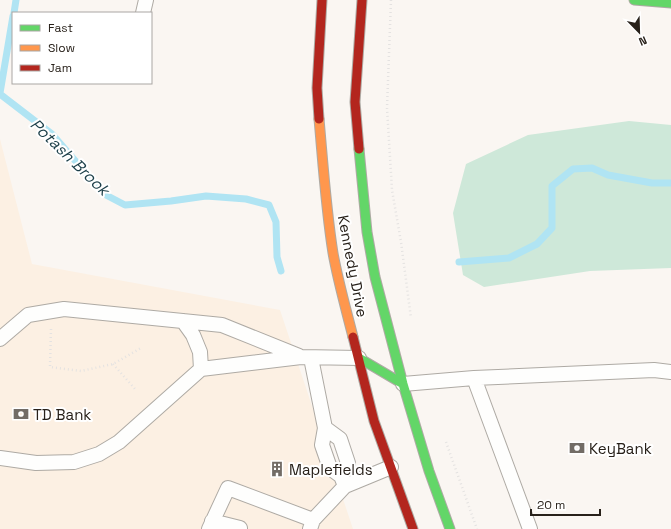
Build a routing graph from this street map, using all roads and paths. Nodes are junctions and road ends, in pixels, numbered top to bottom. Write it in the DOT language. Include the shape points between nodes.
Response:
graph roads {
  1 [pos="146,0"];
  2 [pos="322,0"];
  3 [pos="362,0"];
  4 [pos="391,0"];
  5 [pos="634,0"];
  6 [pos="671,3"];
  7 [pos="143,12"];
  8 [pos="51,311"];
  9 [pos="411,318"];
  10 [pos="183,321"];
  11 [pos="0,339"];
  12 [pos="141,348"];
  13 [pos="306,357"];
  14 [pos="359,358"];
  15 [pos="113,364"];
  16 [pos="201,369"];
  17 [pos="671,372"];
  18 [pos="474,378"];
  19 [pos="403,384"];
  20 [pos="135,390"];
  21 [pos="325,428"];
  22 [pos="446,442"];
  23 [pos="0,458"];
  24 [pos="391,467"];
  25 [pos="343,481"];
  26 [pos="311,524"];
  27 [pos="210,525"];
  28 [pos="240,528"];
  29 [pos="413,529"];
  30 [pos="450,529"];
  31 [pos="477,529"];
  32 [pos="530,529"];
  1 -- 7 [label="lane"];
  2 -- 14 [label="main road, Kennedy Drive" via="316,88 323,169 333,252"];
  3 -- 19 [label="main road, Kennedy Drive" via="355,102 362,187 375,277"];
  4 -- 9 [label="path" via="387,116 392,190"];
  5 -- 6 [label="main road"];
  8 -- 10 [label="lane" via="64,309"];
  8 -- 11 [label="lane" via="28,315"];
  8 -- 15 [label="path" via="50,367 81,371"];
  10 -- 13 [label="lane" via="222,325"];
  10 -- 16 [label="lane" via="200,352"];
  12 -- 15 [label="path"];
  13 -- 14 [label="lane"];
  13 -- 16 [label="lane"];
  13 -- 21 [label="lane"];
  14 -- 19 [label="main road"];
  14 -- 24 [label="main road, Kennedy Drive" via="374,421"];
  15 -- 20 [label="path"];
  16 -- 23 [label="lane" via="119,442 99,454 74,462 36,462"];
  17 -- 18 [label="lane" via="654,370"];
  18 -- 19 [label="lane"];
  18 -- 32 [label="lane"];
  19 -- 30 [label="main road, Kennedy Drive" via="429,471"];
  21 -- 25 [label="lane" via="322,445 324,451 330,468"];
  21 -- 25 [label="lane" via="340,439 348,463"];
  22 -- 31 [label="path"];
  24 -- 25 [label="lane"];
  24 -- 29 [label="main road, Kennedy Drive"];
  25 -- 26 [label="lane"];
  26 -- 27 [label="lane" via="228,488"];
  27 -- 28 [label="lane"];
}
